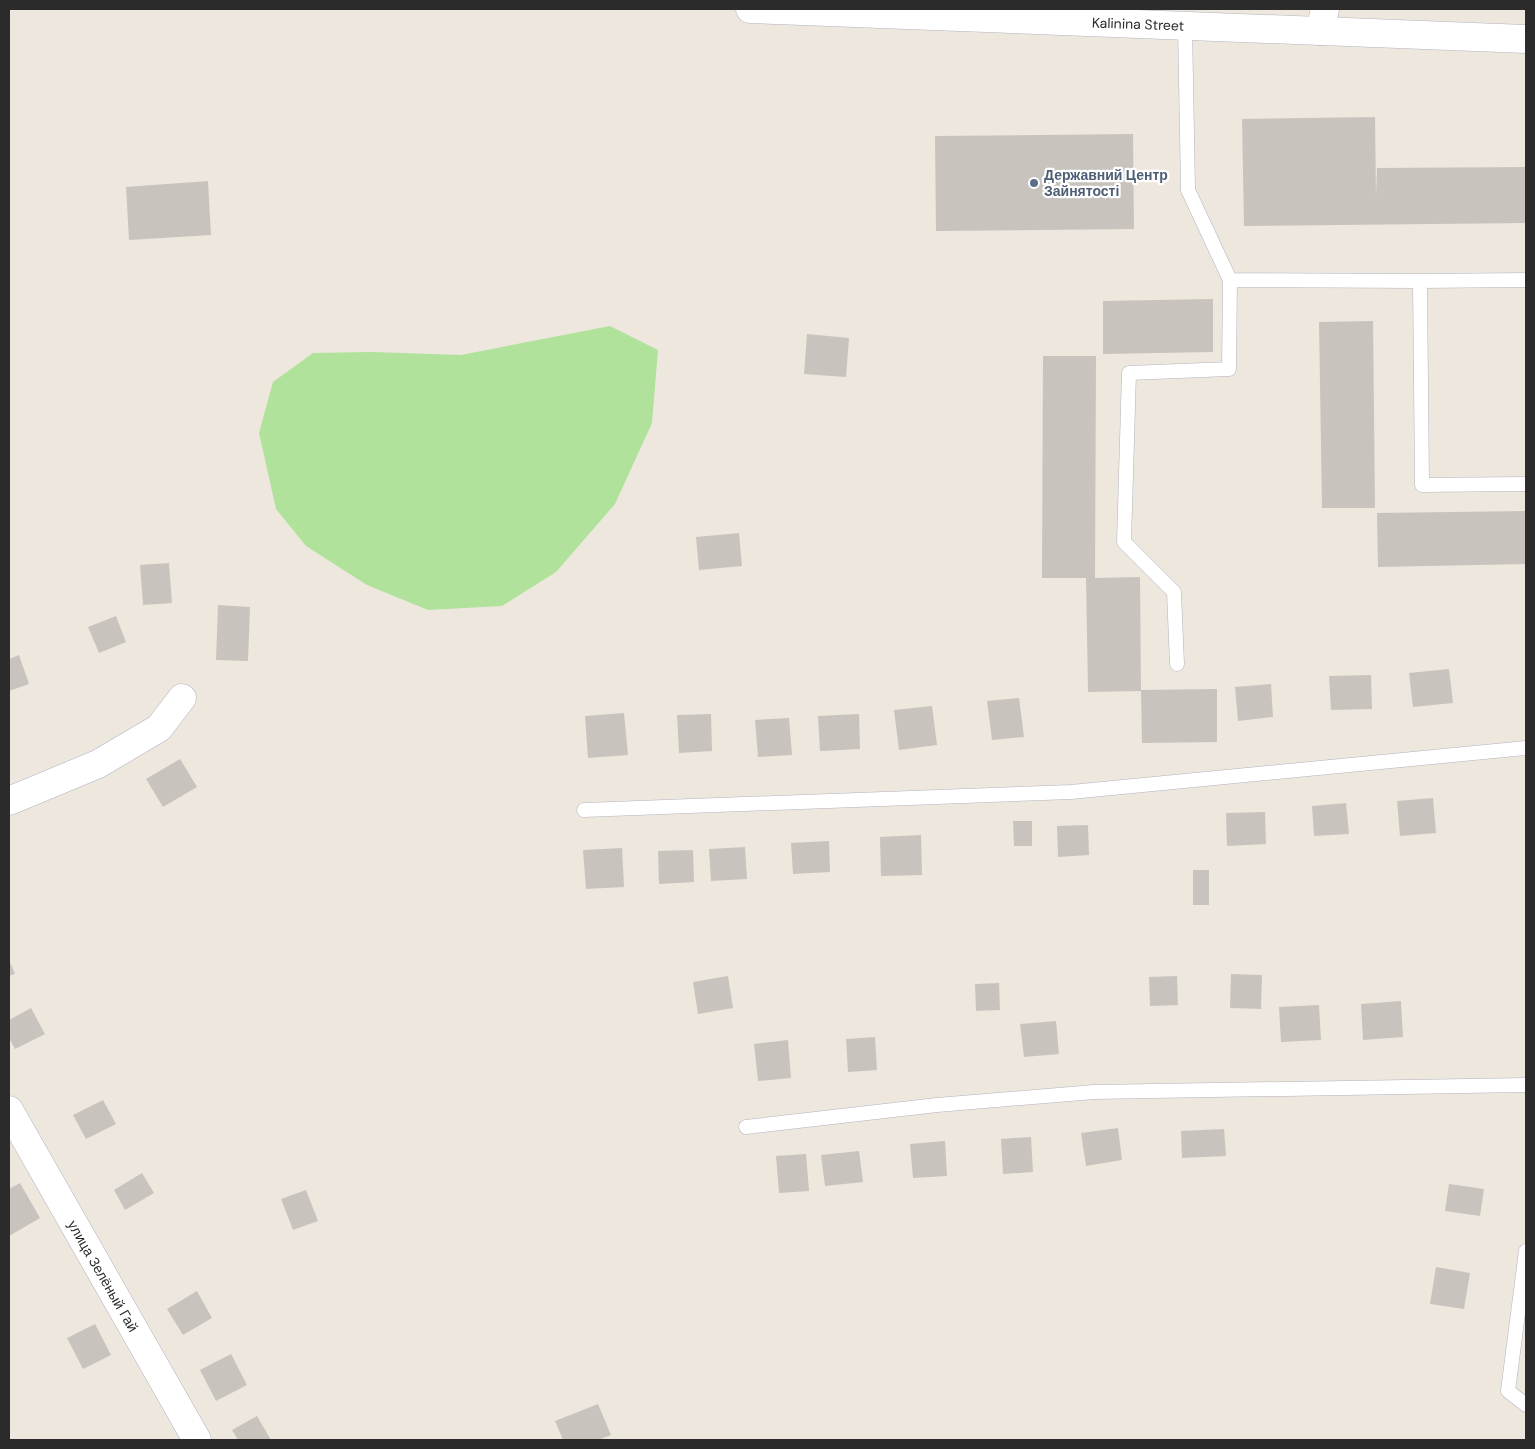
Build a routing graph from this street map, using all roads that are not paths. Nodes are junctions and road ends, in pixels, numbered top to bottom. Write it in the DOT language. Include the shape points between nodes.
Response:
graph roads {
  1 [pos="750,9"];
  2 [pos="1323,20"];
  3 [pos="1185,26"];
  4 [pos="1526,39"];
  5 [pos="1230,280"];
  6 [pos="1526,280"];
  7 [pos="1420,281"];
  8 [pos="1526,484"];
  9 [pos="1177,664"];
  10 [pos="182,698"];
  11 [pos="1526,748"];
  12 [pos="9,801"];
  13 [pos="584,810"];
  14 [pos="1526,1086"];
  15 [pos="9,1110"];
  16 [pos="746,1127"];
  17 [pos="1526,1251"];
  18 [pos="1526,1405"];
  19 [pos="198,1440"];
  1 -- 3 [label="street, Kalinina Street"];
  2 -- 3 [label="street, Kalinina Street"];
  2 -- 4 [label="street, Kalinina Street"];
  3 -- 5 [label="lane" via="1188,190"];
  5 -- 7 [label="lane"];
  5 -- 9 [label="lane" via="1229,369 1129,373 1124,542 1174,592"];
  6 -- 7 [label="lane"];
  7 -- 8 [label="lane" via="1422,485"];
  10 -- 12 [label="street" via="159,728 98,764"];
  11 -- 13 [label="lane" via="1071,792"];
  14 -- 16 [label="lane" via="1094,1092 937,1105"];
  15 -- 19 [label="street, улица Зелёный Гай"];
  17 -- 18 [label="lane" via="1508,1390"];
}
